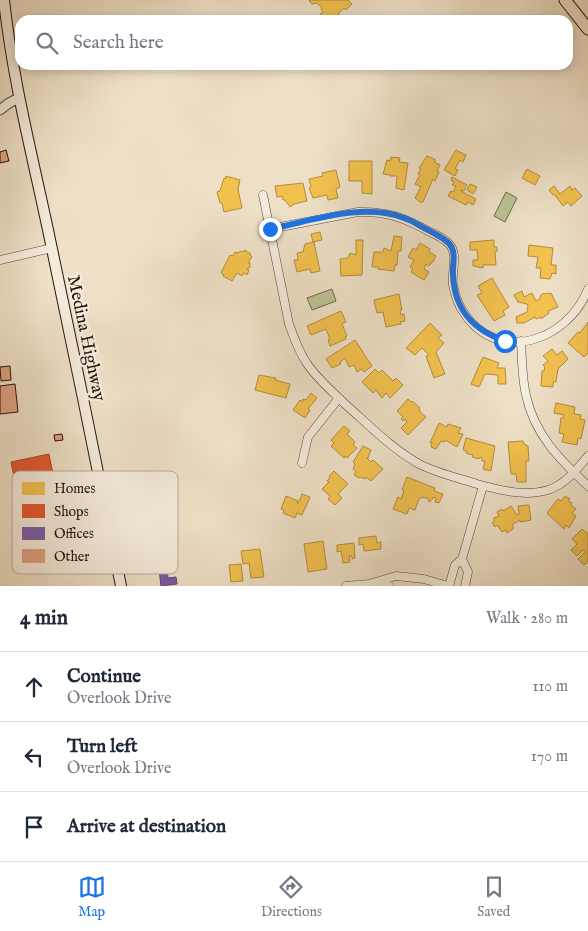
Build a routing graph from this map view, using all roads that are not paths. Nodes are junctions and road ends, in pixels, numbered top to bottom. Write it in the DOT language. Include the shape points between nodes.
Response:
graph roads {
  1 [pos="4,0"];
  2 [pos="565,0"];
  3 [pos="588,29"];
  4 [pos="19,98"];
  5 [pos="0,110"];
  6 [pos="263,195"];
  7 [pos="270,229"];
  8 [pos="52,248"];
  9 [pos="0,260"];
  10 [pos="588,289"];
  11 [pos="521,341"];
  12 [pos="339,398"];
  13 [pos="588,456"];
  14 [pos="302,463"];
  15 [pos="98,471"];
  16 [pos="573,472"];
  17 [pos="483,486"];
  18 [pos="588,486"];
  19 [pos="462,559"];
  20 [pos="369,584"];
  21 [pos="346,586"];
  22 [pos="389,586"];
  23 [pos="425,586"];
  24 [pos="446,586"];
  25 [pos="465,586"];
  1 -- 4 [label="main road, Medina Highway"];
  2 -- 3 [label="main road"];
  4 -- 5 [label="street"];
  4 -- 8 [label="main road, Medina Highway"];
  6 -- 7 [label="street"];
  7 -- 11 [label="street" via="358,212 373,211 405,218 450,245 457,299 475,326 505,341"];
  7 -- 12 [label="street" via="296,345 307,364"];
  8 -- 9 [label="street"];
  8 -- 15 [label="main road, Medina Highway"];
  10 -- 11 [label="street" via="571,318 557,330"];
  11 -- 16 [label="street" via="523,378 530,410 546,442"];
  12 -- 14 [label="street" via="308,437"];
  12 -- 17 [label="street" via="403,454 438,472"];
  13 -- 16 [label="street"];
  16 -- 17 [label="street" via="557,486 534,493 514,493"];
  16 -- 18 [label="street"];
  17 -- 19 [label="street"];
  19 -- 24 [label="street" via="455,565"];
  19 -- 25 [label="street" via="468,572"];
  20 -- 21 [label="street"];
  20 -- 22 [label="street"];
  20 -- 24 [label="street" via="396,576 424,579"];
  23 -- 24 [label="street"];
}
